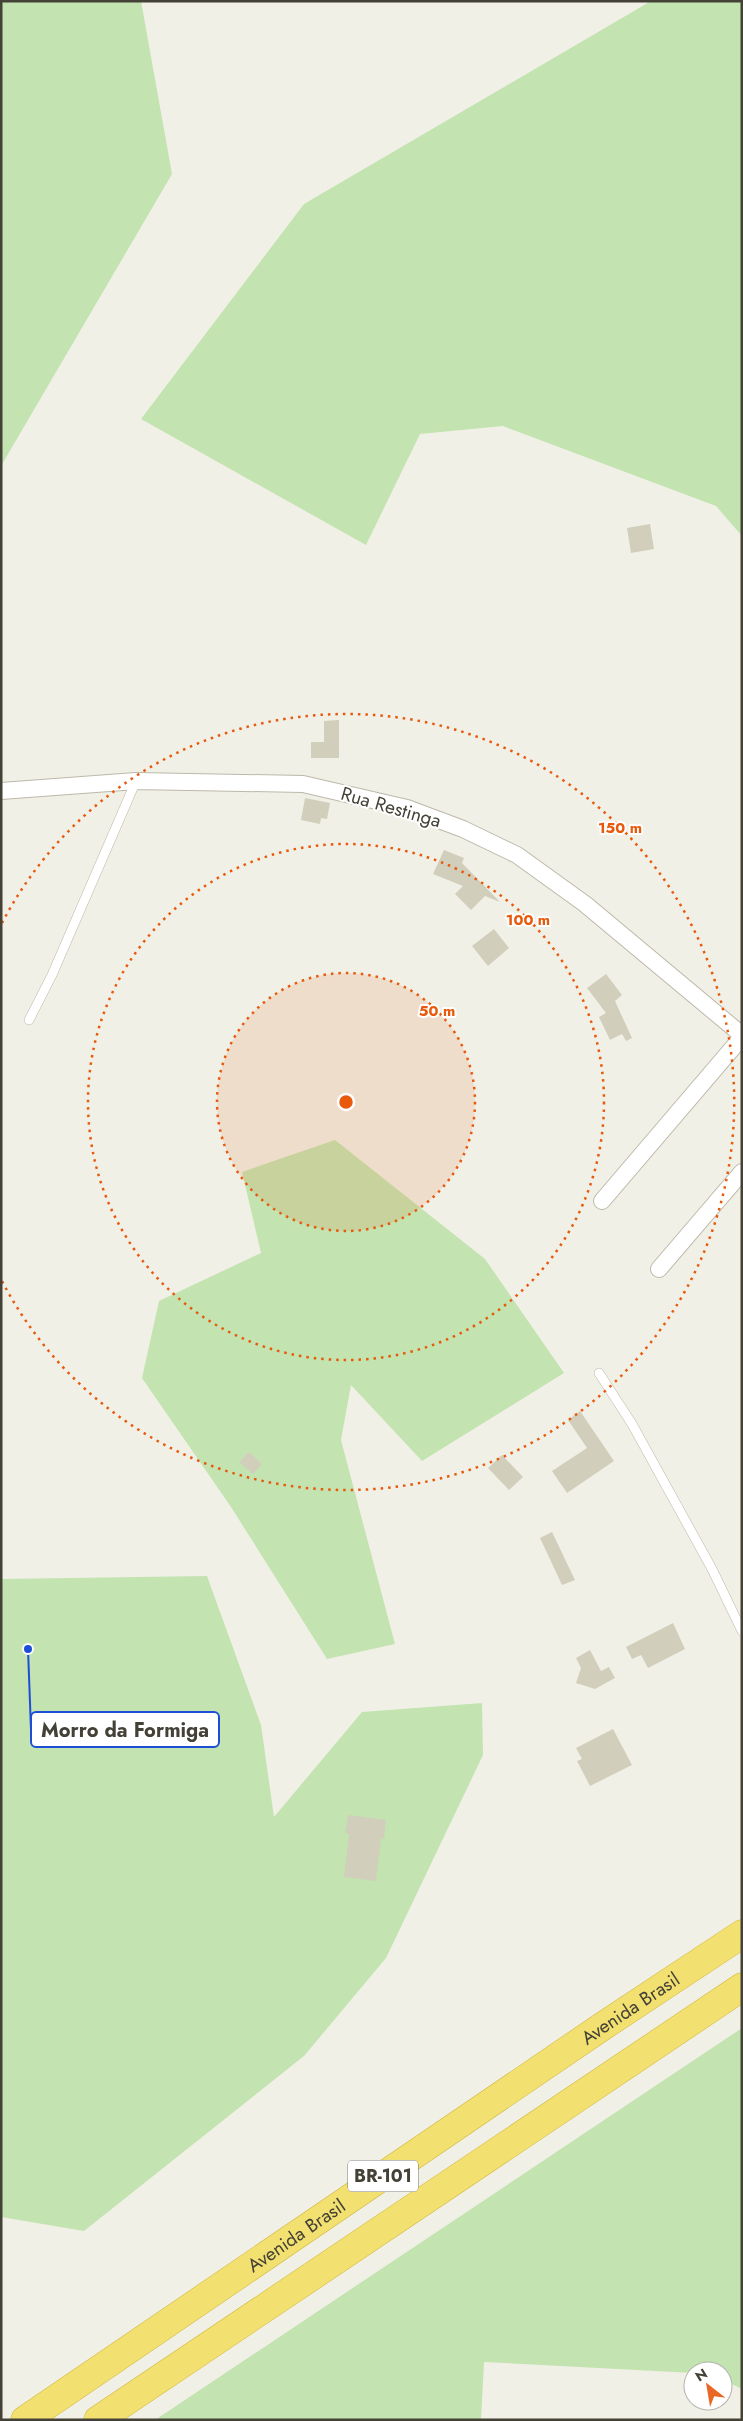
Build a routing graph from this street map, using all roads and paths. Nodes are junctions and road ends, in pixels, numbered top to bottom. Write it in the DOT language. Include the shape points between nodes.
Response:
graph roads {
  1 [pos="136,781"];
  2 [pos="1,791"];
  3 [pos="29,1020"];
  4 [pos="742,1036"];
  5 [pos="742,1172"];
  6 [pos="602,1201"];
  7 [pos="659,1269"];
  8 [pos="599,1373"];
  9 [pos="742,1631"];
  10 [pos="742,1934"];
  11 [pos="742,1987"];
  12 [pos="25,2420"];
  13 [pos="98,2420"];
  1 -- 2 [label="street, Rua Restinga"];
  1 -- 3 [label="lane" via="52,975"];
  1 -- 4 [label="street, Rua Restinga" via="303,784 407,808 463,830 517,855 585,904"];
  4 -- 6 [label="street"];
  5 -- 7 [label="street"];
  8 -- 9 [label="lane" via="637,1432"];
  10 -- 12 [label="highway, Avenida Brasil / BR-101"];
  11 -- 13 [label="highway, BR-101"];
}
